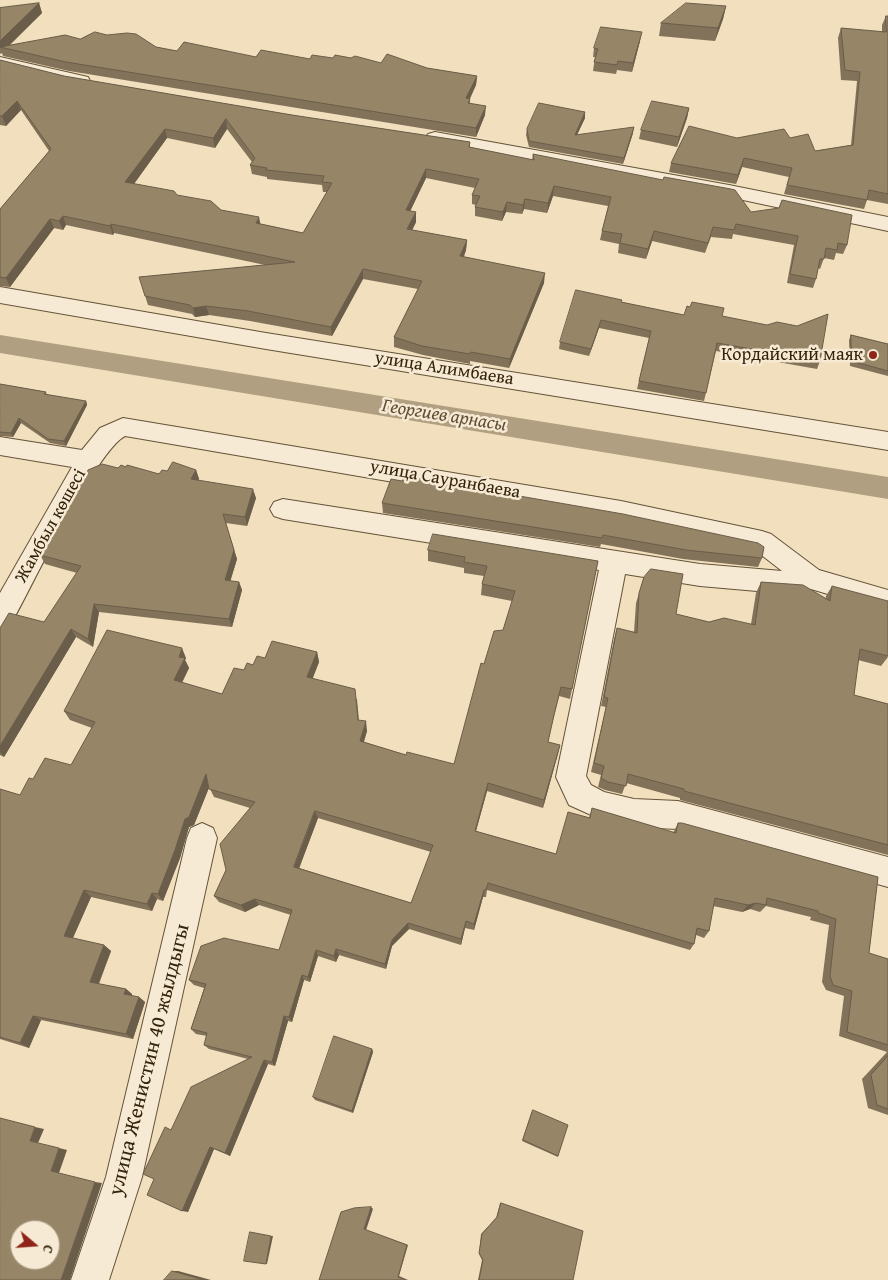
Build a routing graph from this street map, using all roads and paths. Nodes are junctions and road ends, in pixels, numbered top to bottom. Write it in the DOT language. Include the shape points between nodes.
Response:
graph roads {
  1 [pos="0,62"];
  2 [pos="102,84"];
  3 [pos="413,135"];
  4 [pos="888,224"];
  5 [pos="0,295"];
  6 [pos="888,441"];
  7 [pos="0,446"];
  8 [pos="88,460"];
  9 [pos="283,509"];
  10 [pos="614,563"];
  11 [pos="811,578"];
  12 [pos="888,600"];
  13 [pos="0,618"];
  14 [pos="202,838"];
  15 [pos="888,872"];
  16 [pos="90,1280"];
  1 -- 2 [label="street"];
  3 -- 4 [label="street" via="729,191"];
  5 -- 6 [label="street, улица Алимбаева"];
  7 -- 8 [label="street"];
  8 -- 11 [label="street, улица Сауранбаева" via="109,434 123,427 146,429 621,511 762,541"];
  8 -- 13 [label="street, Жамбыл көшесі"];
  9 -- 10 [label="street"];
  10 -- 11 [label="street" via="780,582"];
  10 -- 15 [label="street" via="571,777 580,795 600,805 634,813 678,815"];
  11 -- 12 [label="street, улица Сауранбаева"];
  14 -- 16 [label="street, улица Женистин 40 жылдыгы" via="124,1177"];
}
